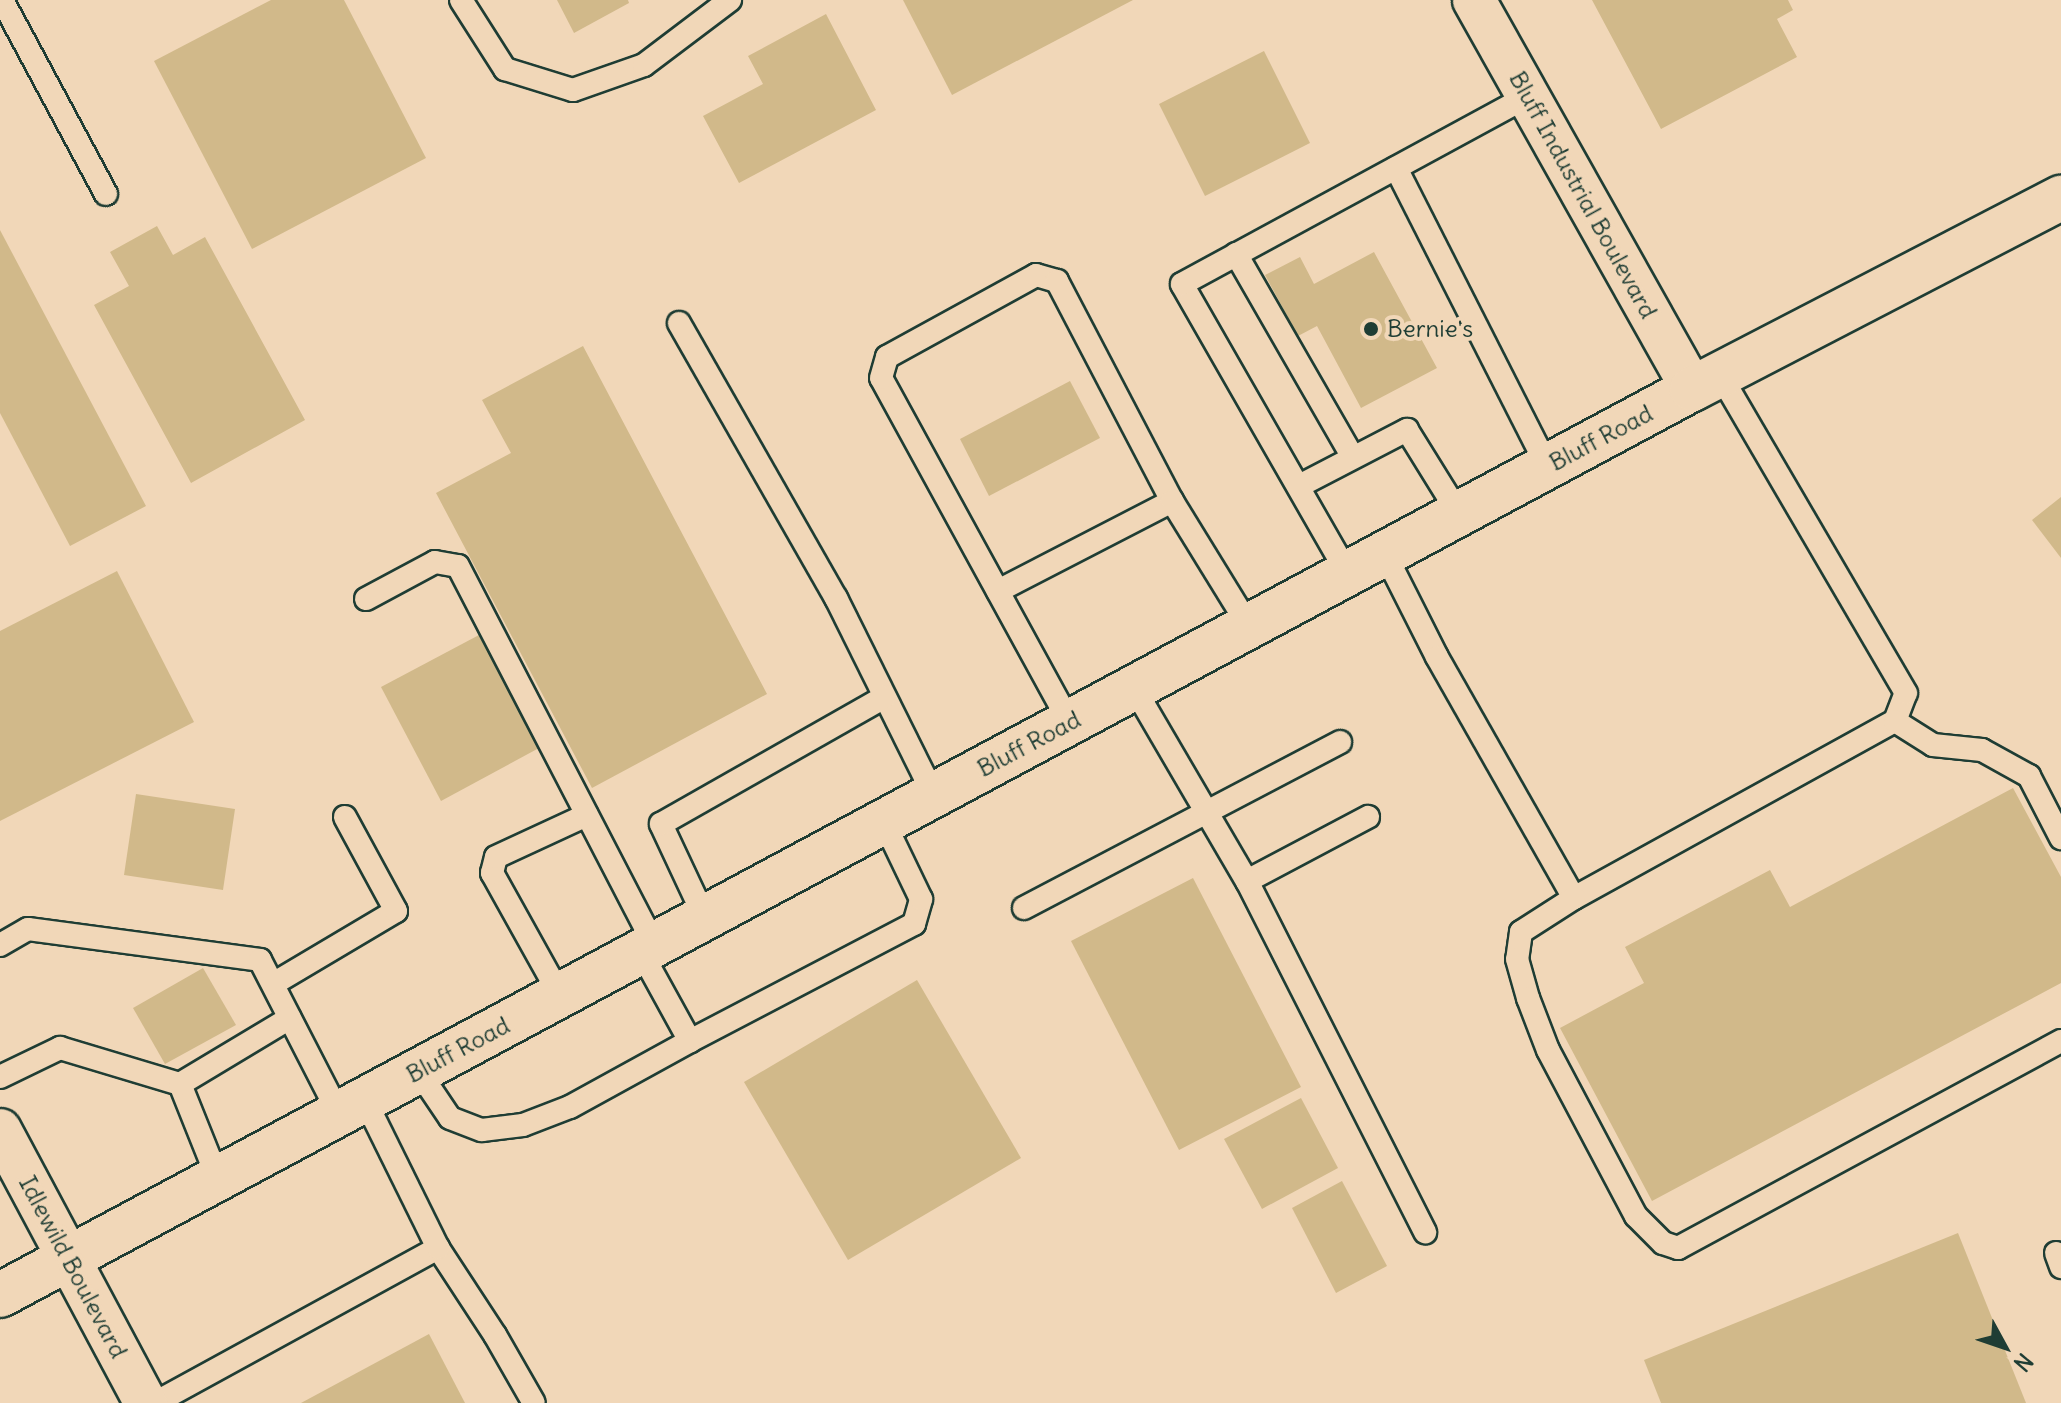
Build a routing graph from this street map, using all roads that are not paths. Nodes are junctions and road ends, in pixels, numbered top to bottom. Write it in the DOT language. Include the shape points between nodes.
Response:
graph roads {
  1 [pos="2,0"];
  2 [pos="461,0"];
  3 [pos="730,0"];
  4 [pos="1474,0"];
  5 [pos="1528,96"];
  6 [pos="1396,168"];
  7 [pos="106,194"];
  8 [pos="2061,198"];
  9 [pos="1236,254"];
  10 [pos="679,323"];
  11 [pos="1706,382"];
  12 [pos="1352,456"];
  13 [pos="1548,467"];
  14 [pos="1299,486"];
  15 [pos="1172,501"];
  16 [pos="1459,514"];
  17 [pos="1366,564"];
  18 [pos="998,591"];
  19 [pos="366,599"];
  20 [pos="1249,626"];
  21 [pos="1134,688"];
  22 [pos="885,697"];
  23 [pos="1895,721"];
  24 [pos="1070,723"];
  25 [pos="1340,742"];
  26 [pos="934,795"];
  27 [pos="1207,812"];
  28 [pos="587,815"];
  29 [pos="345,817"];
  30 [pos="1368,817"];
  31 [pos="884,822"];
  32 [pos="2061,838"];
  33 [pos="1247,881"];
  34 [pos="1574,898"];
  35 [pos="1024,908"];
  36 [pos="705,918"];
  37 [pos="0,945"];
  38 [pos="648,949"];
  39 [pos="273,984"];
  40 [pos="560,995"];
  41 [pos="290,1018"];
  42 [pos="690,1041"];
  43 [pos="2061,1041"];
  44 [pos="419,1072"];
  45 [pos="0,1077"];
  46 [pos="180,1084"];
  47 [pos="352,1107"];
  48 [pos="0,1130"];
  49 [pos="218,1179"];
  50 [pos="1425,1232"];
  51 [pos="438,1248"];
  52 [pos="69,1259"];
  53 [pos="0,1295"];
  54 [pos="146,1403"];
  55 [pos="155,1403"];
  56 [pos="534,1403"];
  1 -- 7 [label="lane"];
  2 -- 3 [label="lane" via="505,69 573,90 644,65"];
  4 -- 5 [label="street, Bluff Industrial Boulevard"];
  5 -- 6 [label="lane"];
  5 -- 11 [label="street, Bluff Industrial Boulevard"];
  6 -- 9 [label="lane"];
  6 -- 13 [label="lane"];
  8 -- 11 [label="main road, Bluff Road"];
  9 -- 12 [label="lane"];
  9 -- 14 [label="lane" via="1182,284"];
  10 -- 22 [label="lane" via="836,598"];
  11 -- 13 [label="main road, Bluff Road"];
  11 -- 23 [label="lane" via="1906,693"];
  12 -- 14 [label="lane"];
  12 -- 16 [label="lane" via="1407,430"];
  13 -- 16 [label="main road, Bluff Road"];
  14 -- 17 [label="lane"];
  15 -- 18 [label="lane"];
  15 -- 18 [label="lane" via="1057,281 1036,275 887,357 881,378"];
  15 -- 20 [label="lane"];
  16 -- 17 [label="main road, Bluff Road"];
  17 -- 20 [label="main road, Bluff Road"];
  17 -- 34 [label="lane" via="1437,657"];
  18 -- 24 [label="lane"];
  19 -- 28 [label="lane" via="435,562 458,566"];
  20 -- 21 [label="main road, Bluff Road"];
  21 -- 24 [label="main road, Bluff Road"];
  21 -- 27 [label="lane"];
  22 -- 26 [label="lane"];
  22 -- 36 [label="lane" via="661,824"];
  23 -- 32 [label="lane" via="1933,745 1982,750 2029,776"];
  23 -- 34 [label="lane"];
  24 -- 26 [label="main road, Bluff Road"];
  25 -- 27 [label="lane"];
  26 -- 31 [label="main road, Bluff Road"];
  27 -- 33 [label="lane"];
  27 -- 35 [label="lane"];
  28 -- 38 [label="lane"];
  28 -- 40 [label="lane" via="496,857 492,873"];
  29 -- 39 [label="lane" via="396,911"];
  30 -- 33 [label="lane"];
  31 -- 36 [label="main road, Bluff Road"];
  31 -- 42 [label="lane" via="921,899 914,924"];
  33 -- 50 [label="lane"];
  34 -- 43 [label="lane" via="1521,932 1517,959 1528,998 1548,1050 1636,1216 1663,1243 1678,1248"];
  36 -- 38 [label="main road, Bluff Road"];
  37 -- 39 [label="lane" via="28,929 260,960"];
  38 -- 40 [label="main road, Bluff Road"];
  38 -- 42 [label="lane"];
  39 -- 41 [label="lane"];
  40 -- 44 [label="main road, Bluff Road"];
  41 -- 46 [label="lane"];
  41 -- 47 [label="lane"];
  42 -- 44 [label="lane" via="570,1107 523,1125 482,1130 450,1118"];
  44 -- 47 [label="main road, Bluff Road"];
  45 -- 46 [label="lane" via="60,1048"];
  46 -- 49 [label="lane"];
  47 -- 49 [label="main road, Bluff Road"];
  47 -- 51 [label="lane"];
  48 -- 52 [label="street, Idlewild Boulevard"];
  49 -- 52 [label="main road, Bluff Road"];
  51 -- 55 [label="lane"];
  51 -- 56 [label="lane"];
  52 -- 53 [label="main road, Bluff Road"];
  52 -- 54 [label="street, Idlewild Boulevard"];
}
